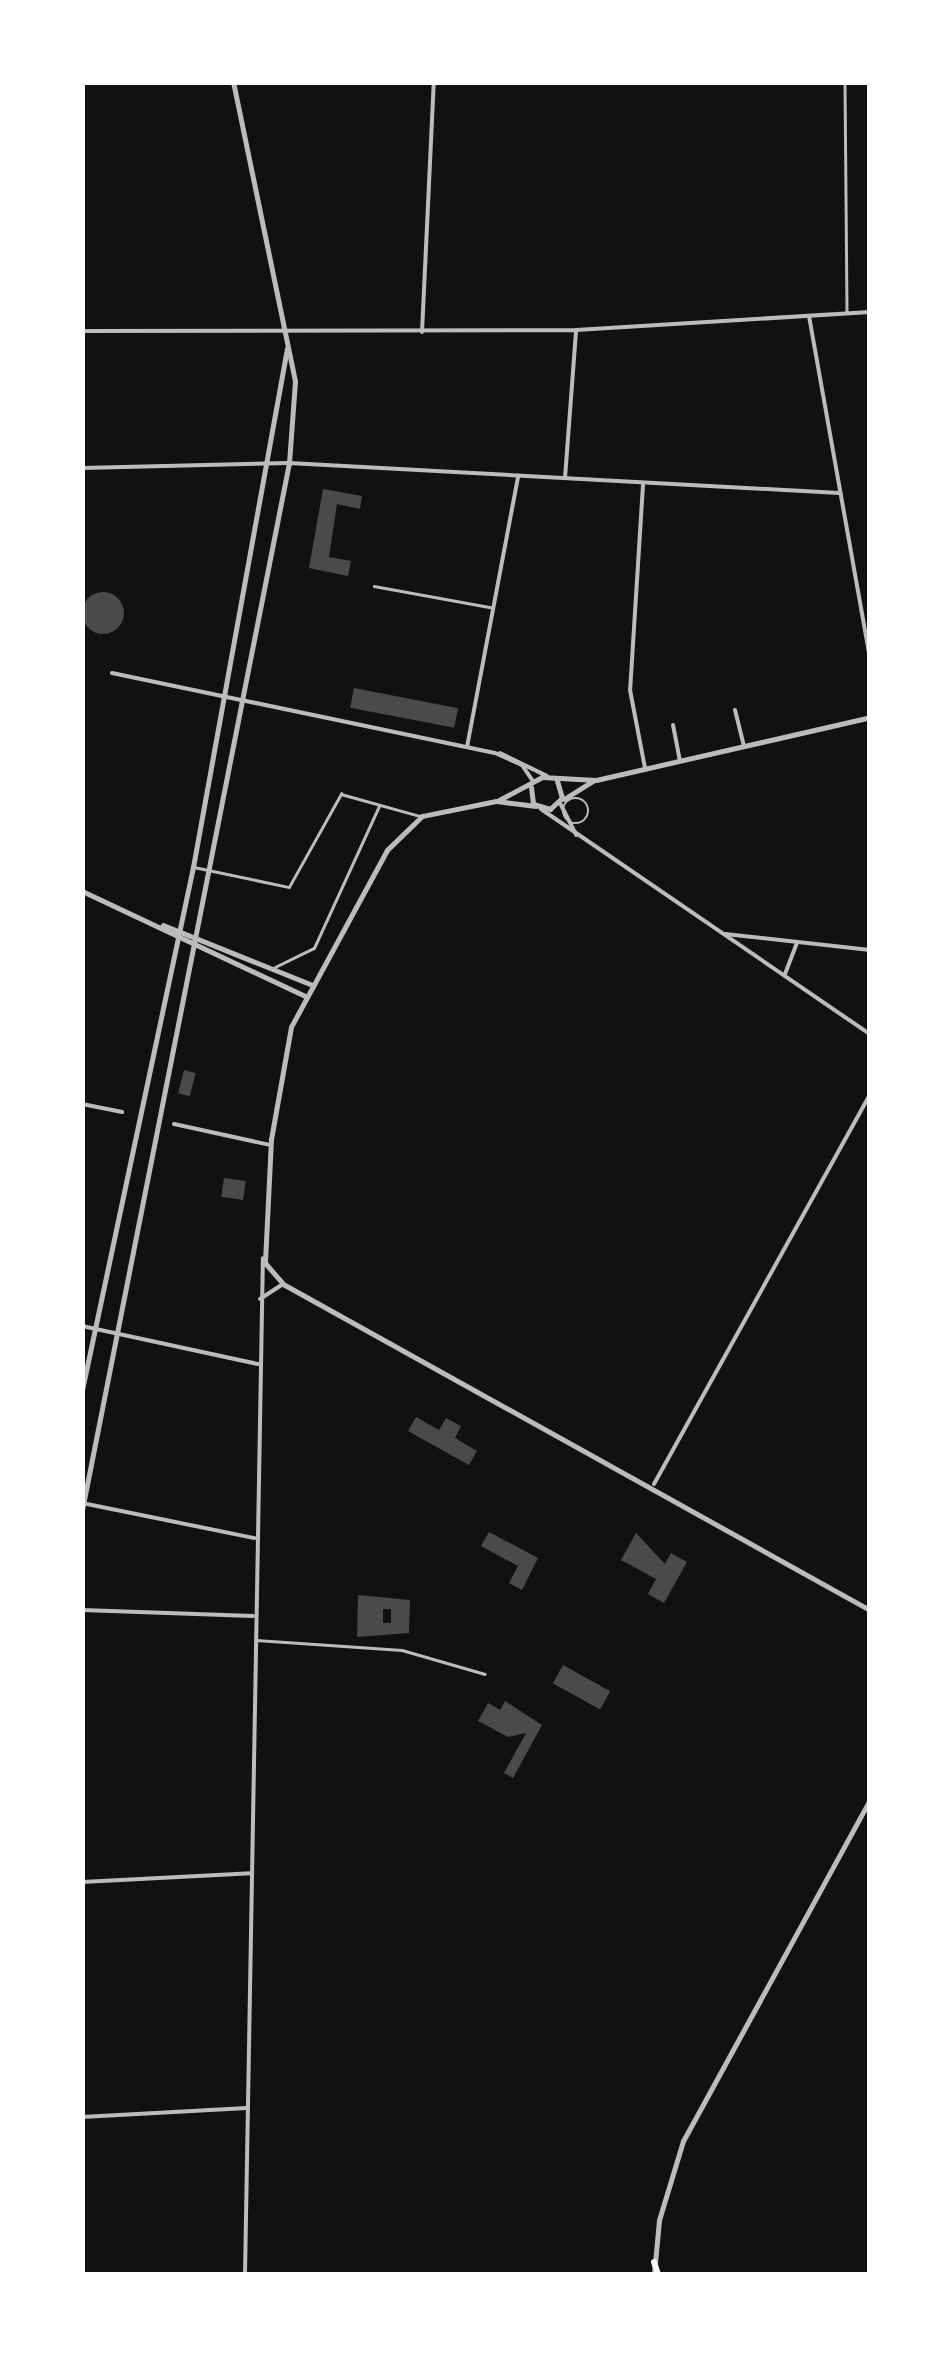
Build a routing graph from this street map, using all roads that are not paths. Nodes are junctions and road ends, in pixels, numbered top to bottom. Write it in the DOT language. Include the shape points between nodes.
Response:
graph roads {
  1 [pos="233,82"];
  2 [pos="434,82"];
  3 [pos="845,82"];
  4 [pos="870,312"];
  5 [pos="847,314"];
  6 [pos="808,316"];
  7 [pos="576,330"];
  8 [pos="82,331"];
  9 [pos="422,332"];
  10 [pos="287,335"];
  11 [pos="270,463"];
  12 [pos="289,463"];
  13 [pos="82,468"];
  14 [pos="518,476"];
  15 [pos="565,478"];
  16 [pos="642,484"];
  17 [pos="839,493"];
  18 [pos="374,586"];
  19 [pos="492,608"];
  20 [pos="870,657"];
  21 [pos="112,673"];
  22 [pos="226,696"];
  23 [pos="247,703"];
  24 [pos="735,710"];
  25 [pos="870,717"];
  26 [pos="673,724"];
  27 [pos="744,746"];
  28 [pos="467,748"];
  29 [pos="496,753"];
  30 [pos="680,760"];
  31 [pos="645,768"];
  32 [pos="551,778"];
  33 [pos="596,780"];
  34 [pos="532,785"];
  35 [pos="496,802"];
  36 [pos="560,802"];
  37 [pos="379,805"];
  38 [pos="538,807"];
  39 [pos="422,816"];
  40 [pos="582,828"];
  41 [pos="580,838"];
  42 [pos="193,867"];
  43 [pos="212,871"];
  44 [pos="82,891"];
  45 [pos="160,925"];
  46 [pos="180,926"];
  47 [pos="723,934"];
  48 [pos="201,935"];
  49 [pos="176,938"];
  50 [pos="797,942"];
  51 [pos="198,947"];
  52 [pos="870,950"];
  53 [pos="273,968"];
  54 [pos="784,975"];
  55 [pos="312,985"];
  56 [pos="305,996"];
  57 [pos="870,1034"];
  58 [pos="870,1094"];
  59 [pos="82,1104"];
  60 [pos="122,1112"];
  61 [pos="174,1124"];
  62 [pos="270,1145"];
  63 [pos="263,1253"];
  64 [pos="283,1284"];
  65 [pos="260,1299"];
  66 [pos="82,1326"];
  67 [pos="94,1329"];
  68 [pos="116,1334"];
  69 [pos="258,1364"];
  70 [pos="82,1390"];
  71 [pos="654,1484"];
  72 [pos="83,1505"];
  73 [pos="256,1538"];
  74 [pos="82,1610"];
  75 [pos="870,1610"];
  76 [pos="255,1616"];
  77 [pos="254,1640"];
  78 [pos="485,1674"];
  79 [pos="870,1799"];
  80 [pos="251,1872"];
  81 [pos="82,1882"];
  82 [pos="247,2108"];
  83 [pos="82,2117"];
  84 [pos="654,2262"];
  85 [pos="245,2274"];
  86 [pos="654,2274"];
  1 -- 10 [label="street"];
  2 -- 9 [label="street"];
  3 -- 5 [label="street"];
  4 -- 5 [label="street"];
  5 -- 6 [label="street"];
  6 -- 7 [label="street"];
  6 -- 17 [label="street"];
  7 -- 9 [label="street"];
  7 -- 15 [label="street"];
  8 -- 10 [label="street"];
  9 -- 10 [label="street"];
  10 -- 11 [label="street"];
  10 -- 12 [label="street" via="295,399"];
  11 -- 12 [label="street"];
  11 -- 13 [label="street"];
  11 -- 22 [label="street"];
  12 -- 14 [label="street"];
  12 -- 23 [label="street"];
  14 -- 15 [label="street"];
  14 -- 19 [label="street"];
  15 -- 16 [label="street"];
  16 -- 17 [label="street"];
  16 -- 31 [label="street" via="630,690"];
  17 -- 20 [label="street"];
  18 -- 19 [label="street"];
  19 -- 28 [label="street"];
  21 -- 22 [label="street"];
  22 -- 23 [label="street"];
  22 -- 42 [label="street"];
  23 -- 28 [label="street"];
  23 -- 43 [label="street"];
  24 -- 27 [label="street"];
  25 -- 27 [label="street"];
  26 -- 30 [label="street"];
  27 -- 30 [label="street"];
  28 -- 29 [label="street"];
  29 -- 32 [label="street" via="514,754"];
  29 -- 34 [label="street" via="522,764"];
  30 -- 31 [label="street"];
  31 -- 33 [label="street"];
  32 -- 33 [label="street"];
  32 -- 34 [label="street"];
  32 -- 36 [label="street"];
  33 -- 36 [label="street"];
  34 -- 35 [label="street"];
  34 -- 38 [label="street"];
  35 -- 38 [label="street"];
  35 -- 39 [label="street"];
  36 -- 38 [label="street"];
  36 -- 41 [label="street"];
  37 -- 39 [label="street"];
  37 -- 43 [label="street" via="340,794 289,886"];
  37 -- 53 [label="street" via="314,948"];
  38 -- 41 [label="street"];
  39 -- 55 [label="street" via="394,837"];
  40 -- 40 [label="street" via="565,816 573,794 589,808"];
  41 -- 47 [label="street"];
  42 -- 43 [label="street"];
  42 -- 46 [label="street"];
  43 -- 48 [label="street"];
  44 -- 45 [label="street"];
  45 -- 46 [label="street"];
  45 -- 49 [label="street"];
  46 -- 48 [label="street"];
  46 -- 49 [label="street"];
  47 -- 50 [label="street"];
  47 -- 54 [label="street"];
  48 -- 51 [label="street"];
  48 -- 53 [label="street"];
  49 -- 51 [label="street"];
  49 -- 67 [label="street"];
  50 -- 52 [label="street"];
  50 -- 54 [label="street"];
  51 -- 56 [label="street"];
  51 -- 68 [label="street"];
  53 -- 55 [label="street"];
  54 -- 57 [label="street"];
  55 -- 56 [label="street"];
  56 -- 62 [label="street"];
  58 -- 71 [label="street"];
  59 -- 60 [label="street"];
  61 -- 62 [label="street"];
  62 -- 63 [label="street"];
  63 -- 64 [label="street"];
  63 -- 65 [label="street"];
  64 -- 65 [label="street"];
  64 -- 71 [label="street"];
  65 -- 69 [label="street"];
  66 -- 67 [label="street"];
  67 -- 68 [label="street"];
  67 -- 70 [label="street"];
  68 -- 69 [label="street"];
  68 -- 72 [label="street"];
  69 -- 73 [label="street"];
  71 -- 75 [label="street"];
  72 -- 73 [label="street"];
  73 -- 76 [label="street"];
  74 -- 76 [label="street"];
  76 -- 77 [label="street"];
  77 -- 78 [label="street" via="402,1650"];
  77 -- 80 [label="street"];
  79 -- 84 [label="street" via="694,2117 666,2191"];
  80 -- 81 [label="street"];
  80 -- 82 [label="street"];
  82 -- 83 [label="street"];
  82 -- 85 [label="street"];
  84 -- 86 [label="main road"];
}
